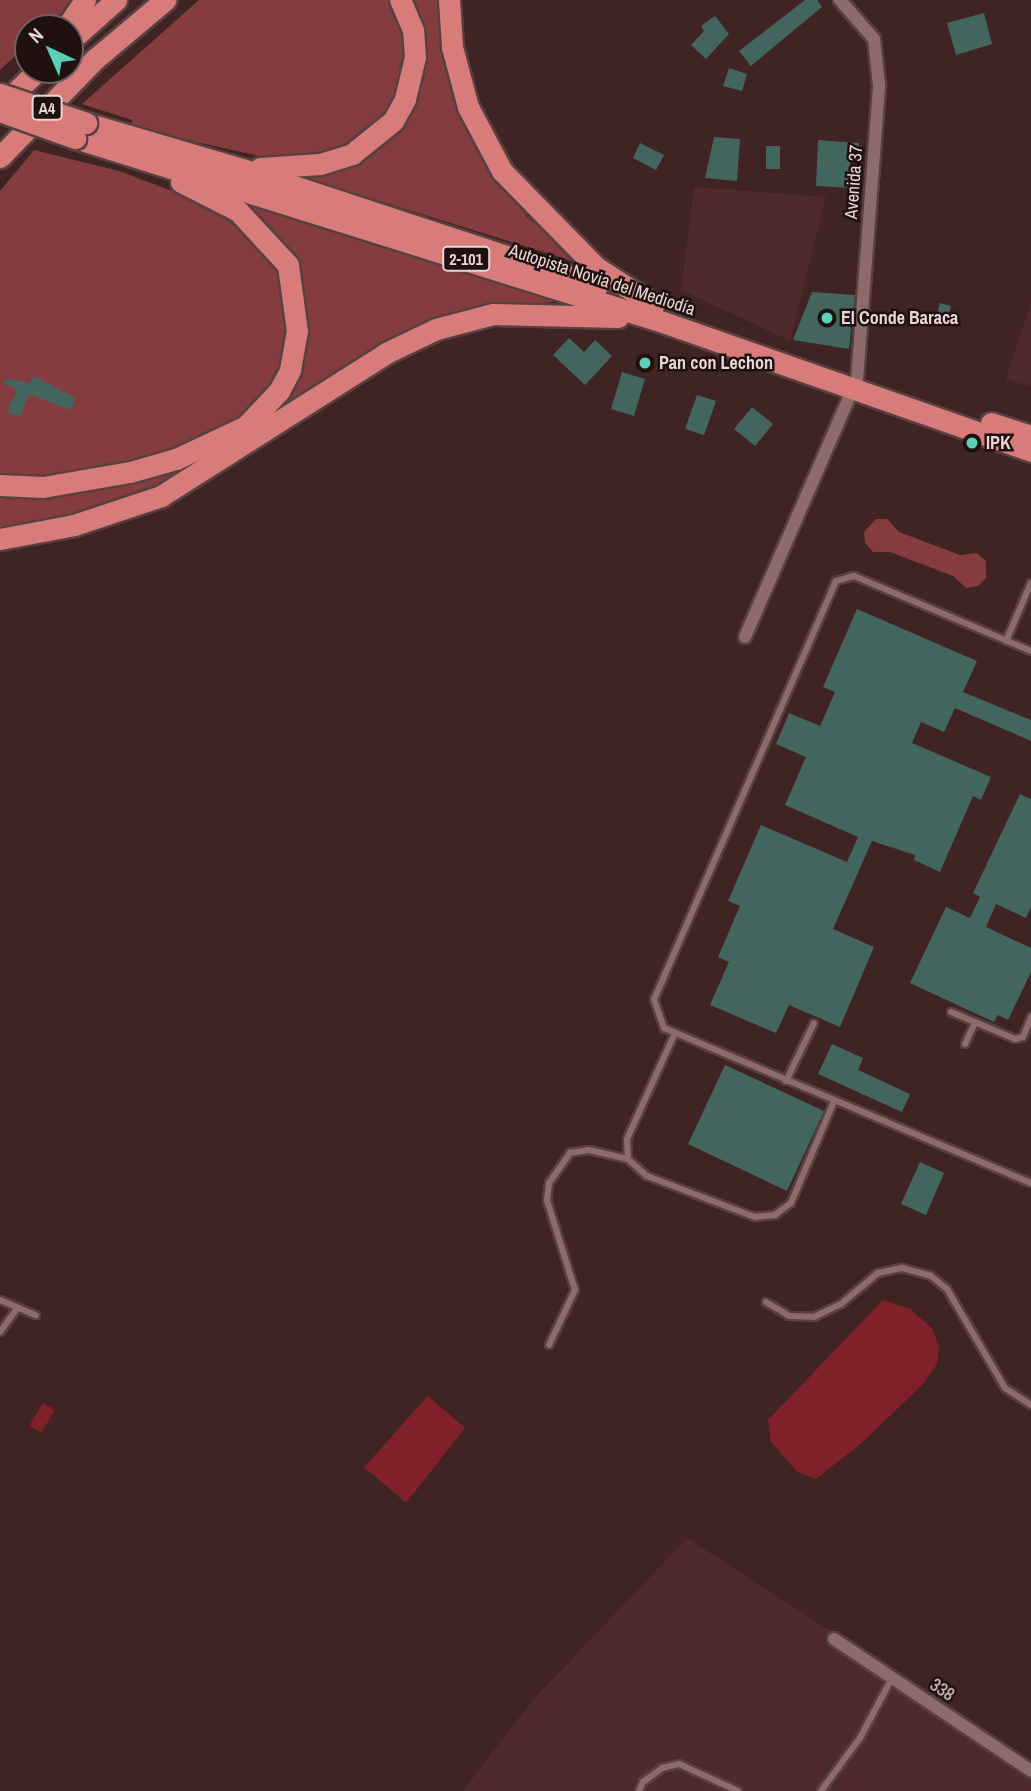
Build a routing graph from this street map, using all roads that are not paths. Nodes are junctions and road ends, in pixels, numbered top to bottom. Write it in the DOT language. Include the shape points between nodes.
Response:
graph roads {
  1 [pos="116,0"];
  2 [pos="165,0"];
  3 [pos="182,0"];
  4 [pos="400,0"];
  5 [pos="449,0"];
  6 [pos="840,0"];
  7 [pos="84,29"];
  8 [pos="95,59"];
  9 [pos="24,84"];
  10 [pos="0,93"];
  11 [pos="0,109"];
  12 [pos="81,130"];
  13 [pos="0,157"];
  14 [pos="242,169"];
  15 [pos="658,314"];
  16 [pos="855,386"];
  17 [pos="1031,436"];
  18 [pos="1031,451"];
  19 [pos="0,485"];
  20 [pos="0,539"];
  21 [pos="1031,583"];
  22 [pos="745,637"];
  23 [pos="1006,640"];
  24 [pos="1031,651"];
  25 [pos="951,1012"];
  26 [pos="1031,1017"];
  27 [pos="814,1023"];
  28 [pos="975,1023"];
  29 [pos="675,1033"];
  30 [pos="965,1044"];
  31 [pos="786,1081"];
  32 [pos="834,1101"];
  33 [pos="628,1159"];
  34 [pos="1031,1183"];
  35 [pos="0,1300"];
  36 [pos="766,1302"];
  37 [pos="17,1309"];
  38 [pos="36,1315"];
  39 [pos="0,1332"];
  40 [pos="549,1345"];
  41 [pos="1031,1405"];
  42 [pos="834,1639"];
  43 [pos="892,1678"];
  44 [pos="1031,1771"];
  45 [pos="639,1791"];
  46 [pos="738,1791"];
  47 [pos="821,1791"];
  1 -- 7 [label="highway"];
  2 -- 8 [label="highway, A4"];
  3 -- 8 [label="highway"];
  4 -- 14 [label="highway" via="413,30 415,57 405,99 378,137 352,154 320,164"];
  5 -- 15 [label="highway" via="452,47 468,107 502,171 596,267"];
  6 -- 16 [label="street, Avenida 37" via="874,39 879,85"];
  8 -- 13 [label="highway, A4"];
  9 -- 11 [label="highway, A4"];
  10 -- 12 [label="highway, 2-101, bridge"];
  11 -- 12 [label="highway, 2-101, bridge"];
  12 -- 14 [label="highway, Autopista Novia del Mediodía / 2-101"];
  12 -- 15 [label="highway, Autopista Novia del Mediodía / 2-101"];
  12 -- 19 [label="highway" via="238,211 267,237 293,276 295,350 279,391 246,426 226,439 130,472 43,487"];
  14 -- 15 [label="highway, Autopista Novia del Mediodía / 2-101"];
  15 -- 16 [label="highway, Autopista Novia del Mediodía / 2-101"];
  15 -- 20 [label="highway" via="493,314 436,329 386,354 161,496 74,525"];
  16 -- 17 [label="highway, Autopista Novia del Mediodía / 2-101"];
  16 -- 18 [label="highway, Autopista Novia del Mediodía / 2-101"];
  16 -- 22 [label="street, Avenida 37"];
  21 -- 23 [label="lane"];
  23 -- 24 [label="lane"];
  23 -- 29 [label="lane" via="854,576 836,580 654,999 664,1028"];
  25 -- 28 [label="lane"];
  26 -- 28 [label="lane" via="1023,1037 1015,1039"];
  27 -- 31 [label="lane"];
  28 -- 30 [label="lane"];
  29 -- 31 [label="lane"];
  29 -- 33 [label="lane" via="627,1139"];
  31 -- 32 [label="lane"];
  32 -- 33 [label="lane" via="791,1203 775,1215 755,1217 647,1176"];
  32 -- 34 [label="lane"];
  33 -- 40 [label="lane" via="589,1150 570,1153 549,1183 547,1200 575,1290"];
  35 -- 37 [label="lane"];
  36 -- 41 [label="lane" via="789,1316 814,1317 841,1304 878,1273 902,1268 931,1276 947,1289 1005,1388"];
  37 -- 38 [label="lane"];
  37 -- 39 [label="lane"];
  42 -- 43 [label="street, 338"];
  43 -- 44 [label="street, 338"];
  43 -- 47 [label="lane" via="860,1738"];
  45 -- 46 [label="lane" via="643,1782 662,1768 679,1764"];
}
